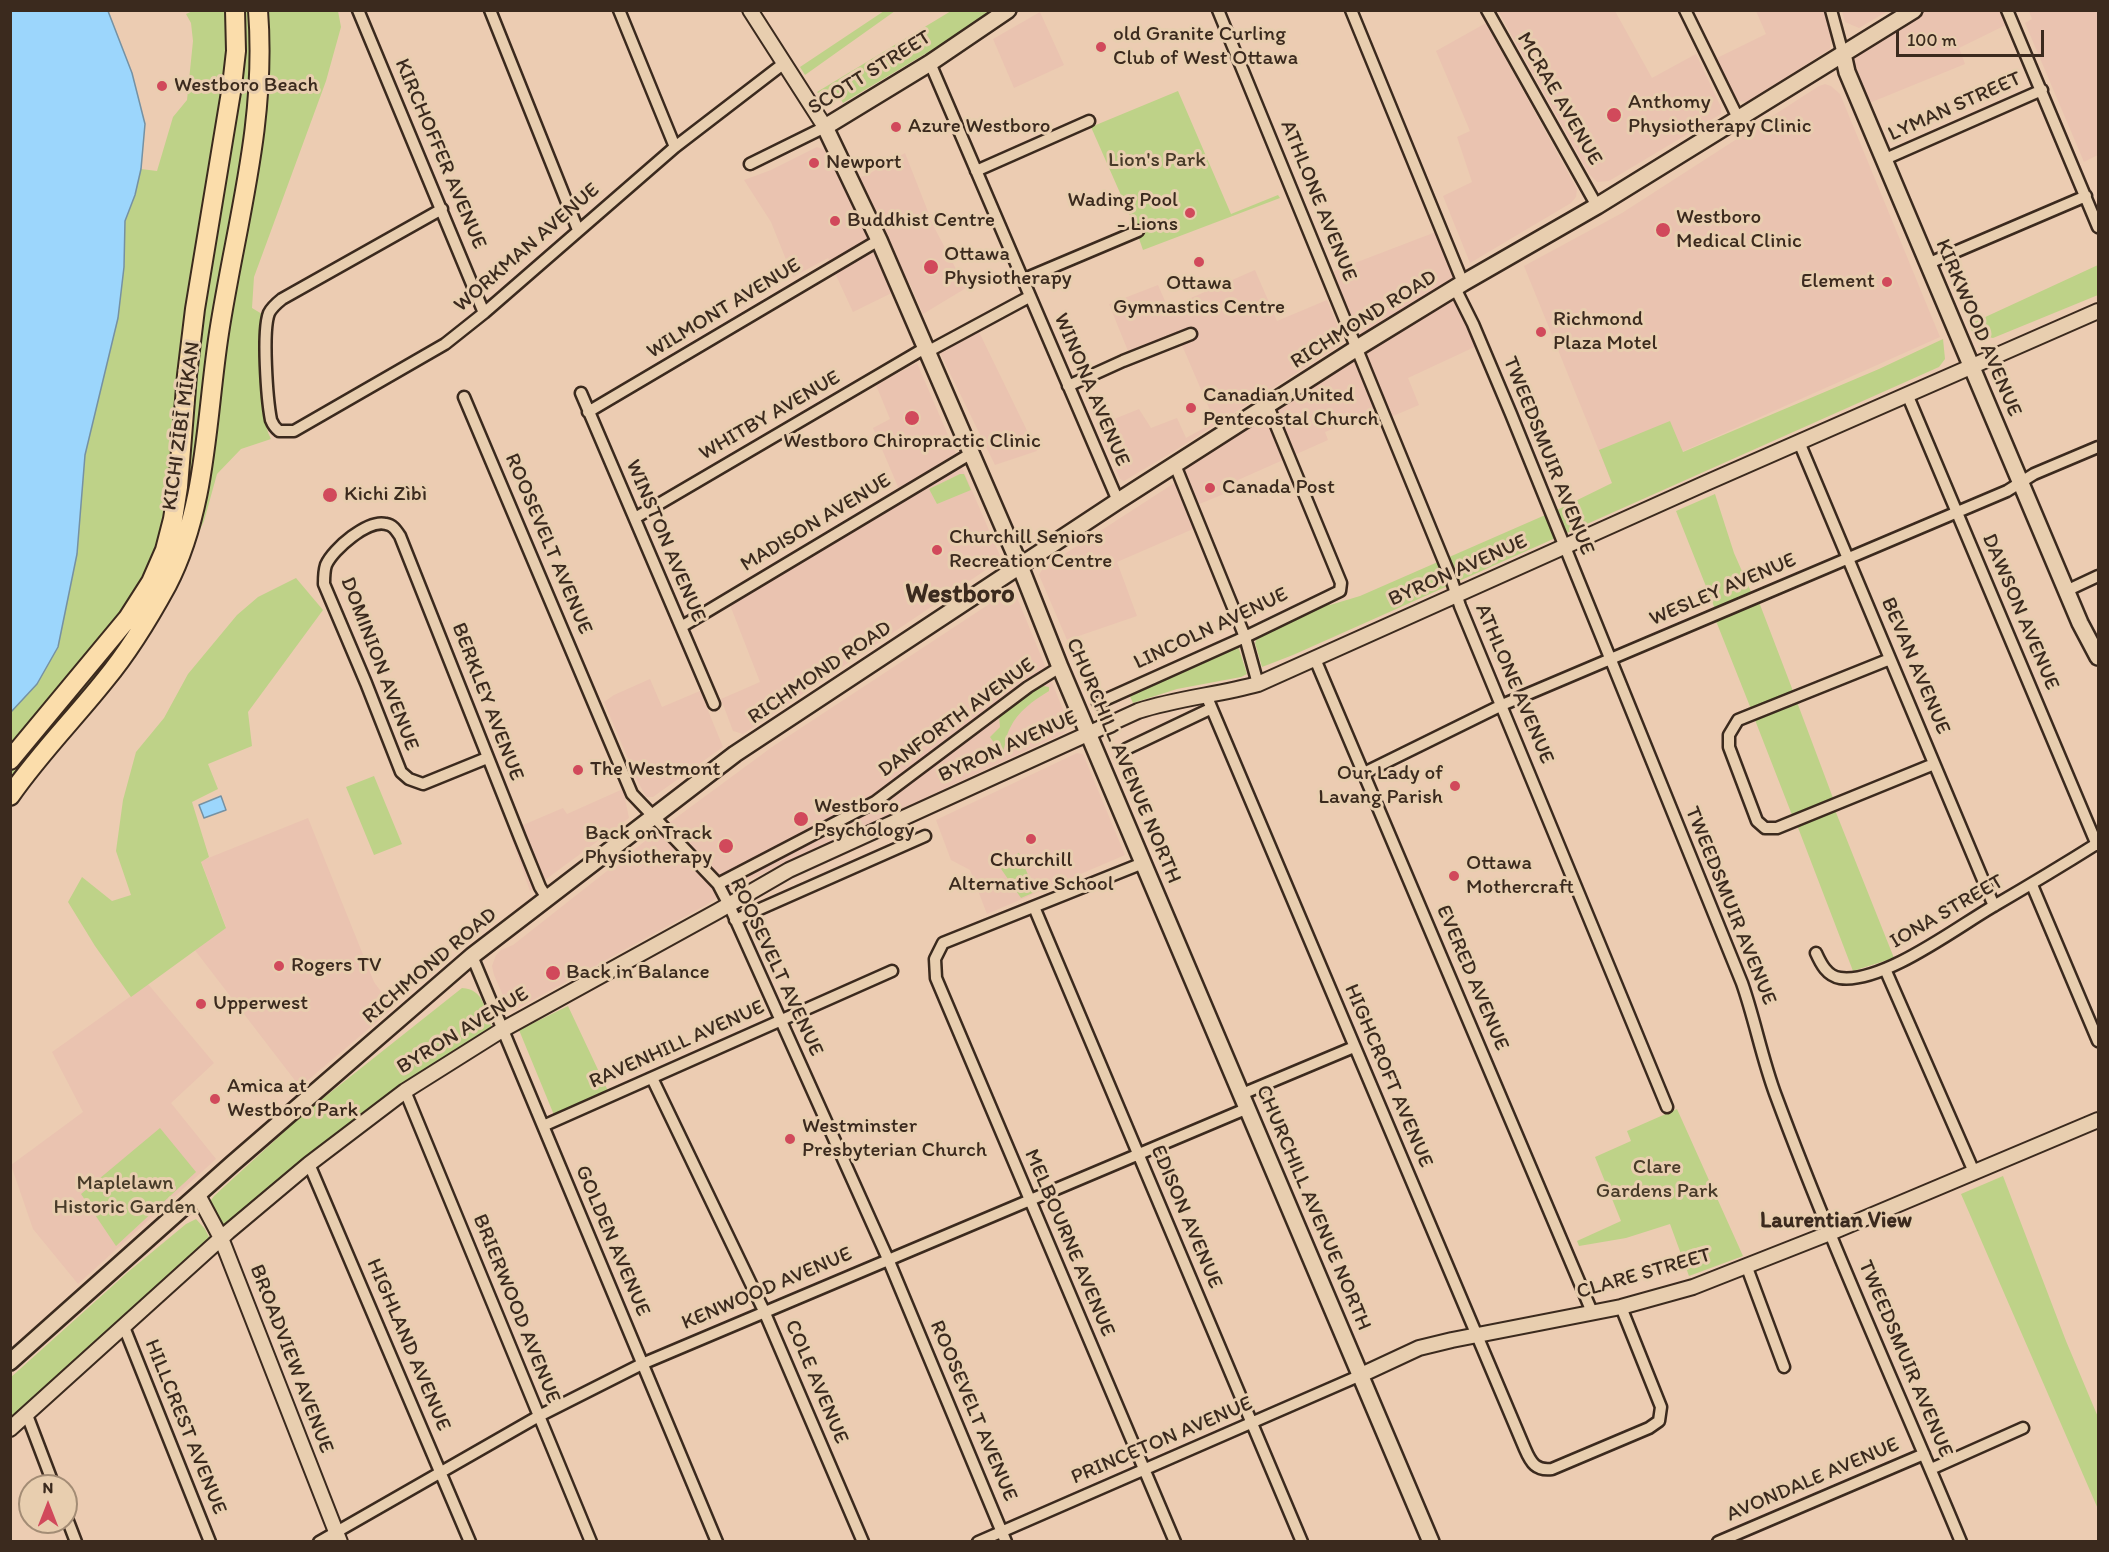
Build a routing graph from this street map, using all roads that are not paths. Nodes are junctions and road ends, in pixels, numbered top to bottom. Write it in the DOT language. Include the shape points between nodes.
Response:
graph roads {
  1 [pos="235,10"];
  2 [pos="258,10"];
  3 [pos="358,10"];
  4 [pos="490,10"];
  5 [pos="619,10"];
  6 [pos="750,10"];
  7 [pos="1008,10"];
  8 [pos="1218,10"];
  9 [pos="1351,10"];
  10 [pos="1486,10"];
  11 [pos="1685,10"];
  12 [pos="1831,10"];
  13 [pos="1914,10"];
  14 [pos="2007,10"];
  15 [pos="1843,54"];
  16 [pos="930,63"];
  17 [pos="783,64"];
  18 [pos="2042,90"];
  19 [pos="1738,118"];
  20 [pos="1089,121"];
  21 [pos="825,127"];
  22 [pos="675,147"];
  23 [pos="1884,160"];
  24 [pos="750,164"];
  25 [pos="976,171"];
  26 [pos="2086,196"];
  27 [pos="1597,206"];
  28 [pos="442,209"];
  29 [pos="2098,227"];
  30 [pos="578,230"];
  31 [pos="1138,231"];
  32 [pos="879,240"];
  33 [pos="1927,264"];
  34 [pos="1022,280"];
  35 [pos="1459,285"];
  36 [pos="1029,297"];
  37 [pos="2098,311"];
  38 [pos="484,313"];
  39 [pos="1191,334"];
  40 [pos="1357,348"];
  41 [pos="926,350"];
  42 [pos="1971,367"];
  43 [pos="1068,386"];
  44 [pos="581,393"];
  45 [pos="1907,394"];
  46 [pos="464,397"];
  47 [pos="1268,406"];
  48 [pos="588,412"];
  49 [pos="1799,442"];
  50 [pos="2098,447"];
  51 [pos="970,453"];
  52 [pos="1175,465"];
  53 [pos="2020,482"];
  54 [pos="1118,501"];
  55 [pos="1957,512"];
  56 [pos="635,519"];
  57 [pos="388,524"];
  58 [pos="1564,546"];
  59 [pos="1848,558"];
  60 [pos="1020,566"];
  61 [pos="2098,576"];
  62 [pos="2066,591"];
  63 [pos="1456,594"];
  64 [pos="681,627"];
  65 [pos="1245,637"];
  66 [pos="2098,657"];
  67 [pos="1316,659"];
  68 [pos="1890,659"];
  69 [pos="1609,660"];
  70 [pos="1060,667"];
  71 [pos="1258,684"];
  72 [pos="1206,695"];
  73 [pos="1098,703"];
  74 [pos="714,704"];
  75 [pos="1502,705"];
  76 [pos="1210,709"];
  77 [pos="1089,734"];
  78 [pos="1126,749"];
  79 [pos="487,758"];
  80 [pos="10,760"];
  81 [pos="1934,764"];
  82 [pos="1364,773"];
  83 [pos="10,796"];
  84 [pos="655,815"];
  85 [pos="925,836"];
  86 [pos="2098,844"];
  87 [pos="1143,863"];
  88 [pos="718,884"];
  89 [pos="2032,885"];
  90 [pos="547,898"];
  91 [pos="729,905"];
  92 [pos="1994,906"];
  93 [pos="1034,907"];
  94 [pos="735,920"];
  95 [pos="1816,953"];
  96 [pos="472,956"];
  97 [pos="1886,969"];
  98 [pos="892,971"];
  99 [pos="780,1021"];
  100 [pos="502,1030"];
  101 [pos="2098,1041"];
  102 [pos="1354,1047"];
  103 [pos="652,1078"];
  104 [pos="405,1090"];
  105 [pos="1245,1101"];
  106 [pos="1667,1107"];
  107 [pos="2098,1122"];
  108 [pos="543,1126"];
  109 [pos="1138,1154"];
  110 [pos="309,1164"];
  111 [pos="1974,1172"];
  112 [pos="198,1194"];
  113 [pos="1030,1201"];
  114 [pos="1830,1233"];
  115 [pos="221,1239"];
  116 [pos="888,1259"];
  117 [pos="1746,1265"];
  118 [pos="1621,1307"];
  119 [pos="765,1311"];
  120 [pos="1592,1312"];
  121 [pos="124,1327"];
  122 [pos="1477,1336"];
  123 [pos="10,1362"];
  124 [pos="642,1364"];
  125 [pos="1785,1367"];
  126 [pos="1361,1375"];
  127 [pos="27,1415"];
  128 [pos="539,1416"];
  129 [pos="1252,1423"];
  130 [pos="2023,1428"];
  131 [pos="10,1429"];
  132 [pos="1924,1454"];
  133 [pos="1144,1468"];
  134 [pos="1931,1469"];
  135 [pos="441,1473"];
  136 [pos="49,1474"];
  137 [pos="338,1537"];
  138 [pos="1004,1537"];
  139 [pos="210,1542"];
  140 [pos="319,1542"];
  141 [pos="470,1542"];
  142 [pos="591,1542"];
  143 [pos="717,1542"];
  144 [pos="863,1542"];
  145 [pos="978,1542"];
  146 [pos="1174,1542"];
  147 [pos="1302,1542"];
  148 [pos="1431,1542"];
  149 [pos="1718,1542"];
  150 [pos="1961,1542"];
  1 -- 80 [label="highway, KICHI ZĪBĪ MĪKAN" via="232,86 195,309 168,540 151,582 128,618"];
  2 -- 83 [label="highway, KICHI ZĪBĪ MĪKAN" via="259,83 254,147 221,322 199,484 188,533 168,583 123,658"];
  3 -- 28 [label="street, KIRCHOFFER AVENUE"];
  4 -- 30 [label="street"];
  5 -- 22 [label="street"];
  6 -- 17 [label="street, CHURCHILL AVENUE NORTH"];
  7 -- 16 [label="main road, SCOTT STREET"];
  8 -- 40 [label="street, ATHLONE AVENUE"];
  9 -- 35 [label="street, TWEEDSMUIR AVENUE"];
  10 -- 27 [label="street, MCRAE AVENUE"];
  11 -- 19 [label="street"];
  12 -- 15 [label="street, KIRKWOOD AVENUE"];
  13 -- 15 [label="main road, RICHMOND ROAD"];
  14 -- 18 [label="street"];
  15 -- 19 [label="main road, RICHMOND ROAD"];
  15 -- 23 [label="main road, KIRKWOOD AVENUE"];
  16 -- 21 [label="main road, SCOTT STREET"];
  16 -- 25 [label="street, WINONA AVENUE"];
  17 -- 21 [label="street, CHURCHILL AVENUE NORTH"];
  17 -- 22 [label="street, WORKMAN AVENUE"];
  18 -- 23 [label="street, LYMAN STREET"];
  18 -- 26 [label="street"];
  19 -- 27 [label="main road, RICHMOND ROAD"];
  20 -- 25 [label="street"];
  21 -- 24 [label="street, SCOTT STREET"];
  21 -- 32 [label="main road, CHURCHILL AVENUE NORTH"];
  22 -- 30 [label="street, WORKMAN AVENUE"];
  23 -- 33 [label="main road, KIRKWOOD AVENUE"];
  25 -- 34 [label="street, WINONA AVENUE"];
  26 -- 29 [label="street"];
  26 -- 33 [label="street"];
  27 -- 35 [label="main road, RICHMOND ROAD"];
  28 -- 38 [label="street, KIRCHOFFER AVENUE"];
  28 -- 38 [label="street, WORKMAN AVENUE" via="282,299 270,311 266,328 271,420 279,431 294,430 434,351"];
  30 -- 38 [label="street, WORKMAN AVENUE"];
  31 -- 34 [label="street"];
  32 -- 41 [label="main road, CHURCHILL AVENUE NORTH"];
  32 -- 48 [label="street, WILMONT AVENUE"];
  33 -- 42 [label="main road, KIRKWOOD AVENUE"];
  34 -- 36 [label="street, WINONA AVENUE"];
  35 -- 40 [label="main road, RICHMOND ROAD"];
  35 -- 58 [label="street, TWEEDSMUIR AVENUE"];
  36 -- 41 [label="street, WHITBY AVENUE"];
  36 -- 43 [label="street, WINONA AVENUE"];
  37 -- 42 [label="street, BYRON AVENUE"];
  39 -- 43 [label="street"];
  40 -- 47 [label="main road, RICHMOND ROAD"];
  40 -- 63 [label="street, ATHLONE AVENUE"];
  41 -- 51 [label="main road, CHURCHILL AVENUE NORTH"];
  41 -- 56 [label="street, WHITBY AVENUE"];
  42 -- 45 [label="street, BYRON AVENUE"];
  42 -- 53 [label="main road, KIRKWOOD AVENUE"];
  43 -- 54 [label="street, WINONA AVENUE"];
  44 -- 48 [label="street, WINSTON AVENUE"];
  45 -- 49 [label="street, BYRON AVENUE"];
  45 -- 55 [label="street, DAWSON AVENUE"];
  46 -- 84 [label="street, ROOSEVELT AVENUE" via="632,794"];
  47 -- 52 [label="main road, RICHMOND ROAD"];
  47 -- 65 [label="street, LINCOLN AVENUE" via="1341,583 1340,591"];
  48 -- 56 [label="street, WINSTON AVENUE"];
  49 -- 58 [label="street, BYRON AVENUE"];
  49 -- 59 [label="street, BEVAN AVENUE"];
  50 -- 53 [label="street, WESLEY AVENUE"];
  51 -- 60 [label="main road, CHURCHILL AVENUE NORTH"];
  51 -- 64 [label="street, MADISON AVENUE"];
  52 -- 54 [label="main road, RICHMOND ROAD"];
  52 -- 65 [label="street"];
  53 -- 55 [label="street, WESLEY AVENUE"];
  53 -- 62 [label="main road, KIRKWOOD AVENUE"];
  54 -- 60 [label="main road, RICHMOND ROAD"];
  55 -- 59 [label="street, WESLEY AVENUE"];
  55 -- 86 [label="street, DAWSON AVENUE"];
  56 -- 64 [label="street, WINSTON AVENUE"];
  57 -- 79 [label="street, BERKLEY AVENUE" via="406,548"];
  57 -- 79 [label="street, DOMINION AVENUE" via="364,529 343,545 326,565 324,584 401,772 423,783"];
  58 -- 63 [label="street, BYRON AVENUE"];
  58 -- 69 [label="street, TWEEDSMUIR AVENUE"];
  59 -- 68 [label="street, BEVAN AVENUE"];
  59 -- 69 [label="street, WESLEY AVENUE"];
  60 -- 70 [label="main road, CHURCHILL AVENUE NORTH"];
  60 -- 84 [label="main road, RICHMOND ROAD" via="780,723"];
  61 -- 62 [label="street"];
  62 -- 66 [label="main road, KIRKWOOD AVENUE"];
  63 -- 67 [label="street, BYRON AVENUE"];
  63 -- 75 [label="street, ATHLONE AVENUE"];
  64 -- 74 [label="street, WINSTON AVENUE"];
  65 -- 71 [label="street"];
  65 -- 73 [label="street, LINCOLN AVENUE"];
  67 -- 71 [label="street, BYRON AVENUE"];
  67 -- 82 [label="street, EVERED AVENUE"];
  68 -- 81 [label="street, BEVAN AVENUE"];
  68 -- 81 [label="street" via="1738,720 1729,735 1730,747 1757,820 1765,828 1777,828"];
  69 -- 75 [label="street, WESLEY AVENUE"];
  69 -- 114 [label="street, TWEEDSMUIR AVENUE" via="1742,983 1768,1072"];
  70 -- 77 [label="main road, CHURCHILL AVENUE NORTH"];
  70 -- 88 [label="street, DANFORTH AVENUE" via="875,802"];
  71 -- 72 [label="street, BYRON AVENUE"];
  72 -- 76 [label="street, HIGHCROFT AVENUE"];
  72 -- 77 [label="street, BYRON AVENUE" via="1164,702"];
  75 -- 82 [label="street, WESLEY AVENUE"];
  75 -- 106 [label="street, ATHLONE AVENUE"];
  76 -- 78 [label="street"];
  76 -- 102 [label="street, HIGHCROFT AVENUE"];
  77 -- 87 [label="main road, CHURCHILL AVENUE NORTH"];
  77 -- 91 [label="street, BYRON AVENUE" via="811,859"];
  79 -- 90 [label="street, BERKLEY AVENUE"];
  81 -- 92 [label="street, BEVAN AVENUE"];
  82 -- 120 [label="street, EVERED AVENUE"];
  84 -- 88 [label="street, ROOSEVELT AVENUE"];
  84 -- 90 [label="main road, RICHMOND ROAD"];
  85 -- 94 [label="street"];
  86 -- 89 [label="street, IONA STREET"];
  87 -- 93 [label="street"];
  87 -- 105 [label="main road, CHURCHILL AVENUE NORTH"];
  88 -- 91 [label="street, ROOSEVELT AVENUE"];
  89 -- 92 [label="street, IONA STREET"];
  89 -- 101 [label="street"];
  90 -- 96 [label="main road, RICHMOND ROAD"];
  91 -- 94 [label="street, ROOSEVELT AVENUE"];
  91 -- 100 [label="street, BYRON AVENUE"];
  92 -- 97 [label="street, IONA STREET"];
  93 -- 109 [label="street, EDISON AVENUE"];
  93 -- 113 [label="street, MELBOURNE AVENUE" via="943,943 935,959 936,978"];
  94 -- 99 [label="street, ROOSEVELT AVENUE"];
  95 -- 97 [label="street, IONA STREET" via="1824,969 1838,978"];
  96 -- 100 [label="street, GOLDEN AVENUE"];
  96 -- 112 [label="main road, RICHMOND ROAD"];
  97 -- 111 [label="street"];
  98 -- 99 [label="street, RAVENHILL AVENUE"];
  99 -- 103 [label="street, RAVENHILL AVENUE"];
  99 -- 116 [label="street, ROOSEVELT AVENUE"];
  100 -- 104 [label="street, BYRON AVENUE"];
  100 -- 108 [label="street, GOLDEN AVENUE"];
  102 -- 105 [label="street, KENWOOD AVENUE"];
  102 -- 122 [label="street, HIGHCROFT AVENUE"];
  103 -- 108 [label="street, RAVENHILL AVENUE"];
  103 -- 119 [label="street, COLE AVENUE"];
  104 -- 110 [label="street, BYRON AVENUE"];
  104 -- 128 [label="street, BRIERWOOD AVENUE"];
  105 -- 109 [label="street, KENWOOD AVENUE"];
  105 -- 126 [label="main road, CHURCHILL AVENUE NORTH"];
  107 -- 111 [label="street, CLARE STREET"];
  108 -- 124 [label="street, GOLDEN AVENUE"];
  109 -- 113 [label="street, KENWOOD AVENUE"];
  109 -- 129 [label="street, EDISON AVENUE"];
  110 -- 115 [label="street, BYRON AVENUE"];
  110 -- 135 [label="street, HIGHLAND AVENUE"];
  111 -- 114 [label="street, CLARE STREET"];
  112 -- 115 [label="street, BROADVIEW AVENUE"];
  112 -- 123 [label="main road, RICHMOND ROAD"];
  113 -- 116 [label="street, KENWOOD AVENUE"];
  113 -- 133 [label="street, MELBOURNE AVENUE"];
  114 -- 117 [label="street, CLARE STREET"];
  114 -- 132 [label="street, TWEEDSMUIR AVENUE"];
  115 -- 121 [label="street, BYRON AVENUE"];
  115 -- 137 [label="street, BROADVIEW AVENUE"];
  116 -- 119 [label="street, KENWOOD AVENUE"];
  116 -- 138 [label="street, ROOSEVELT AVENUE"];
  117 -- 118 [label="street, CLARE STREET" via="1693,1287"];
  117 -- 125 [label="street"];
  118 -- 120 [label="street, CLARE STREET"];
  118 -- 122 [label="street, HIGHCROFT AVENUE" via="1660,1408 1659,1421 1552,1469 1539,1469 1531,1463"];
  119 -- 124 [label="street, KENWOOD AVENUE"];
  119 -- 144 [label="street, COLE AVENUE"];
  120 -- 122 [label="street, CLARE STREET"];
  121 -- 127 [label="street, BYRON AVENUE"];
  121 -- 139 [label="street, HILLCREST AVENUE"];
  122 -- 126 [label="street, CLARE STREET" via="1419,1348"];
  124 -- 128 [label="street, KENWOOD AVENUE"];
  124 -- 143 [label="street, GOLDEN AVENUE"];
  126 -- 129 [label="street, PRINCETON AVENUE"];
  126 -- 148 [label="main road, CHURCHILL AVENUE NORTH"];
  127 -- 131 [label="street, BYRON AVENUE"];
  127 -- 136 [label="street"];
  128 -- 135 [label="street, KENWOOD AVENUE"];
  128 -- 142 [label="street, BRIERWOOD AVENUE"];
  129 -- 133 [label="street, PRINCETON AVENUE"];
  129 -- 147 [label="street, EDISON AVENUE"];
  130 -- 134 [label="street"];
  132 -- 134 [label="street, TWEEDSMUIR AVENUE"];
  132 -- 149 [label="street, AVONDALE AVENUE"];
  133 -- 138 [label="street, PRINCETON AVENUE"];
  133 -- 146 [label="street, MELBOURNE AVENUE"];
  134 -- 150 [label="street, TWEEDSMUIR AVENUE"];
  135 -- 137 [label="street, KENWOOD AVENUE"];
  135 -- 141 [label="street, HIGHLAND AVENUE"];
  137 -- 140 [label="street, KENWOOD AVENUE"];
  138 -- 145 [label="street, PRINCETON AVENUE"];
}
